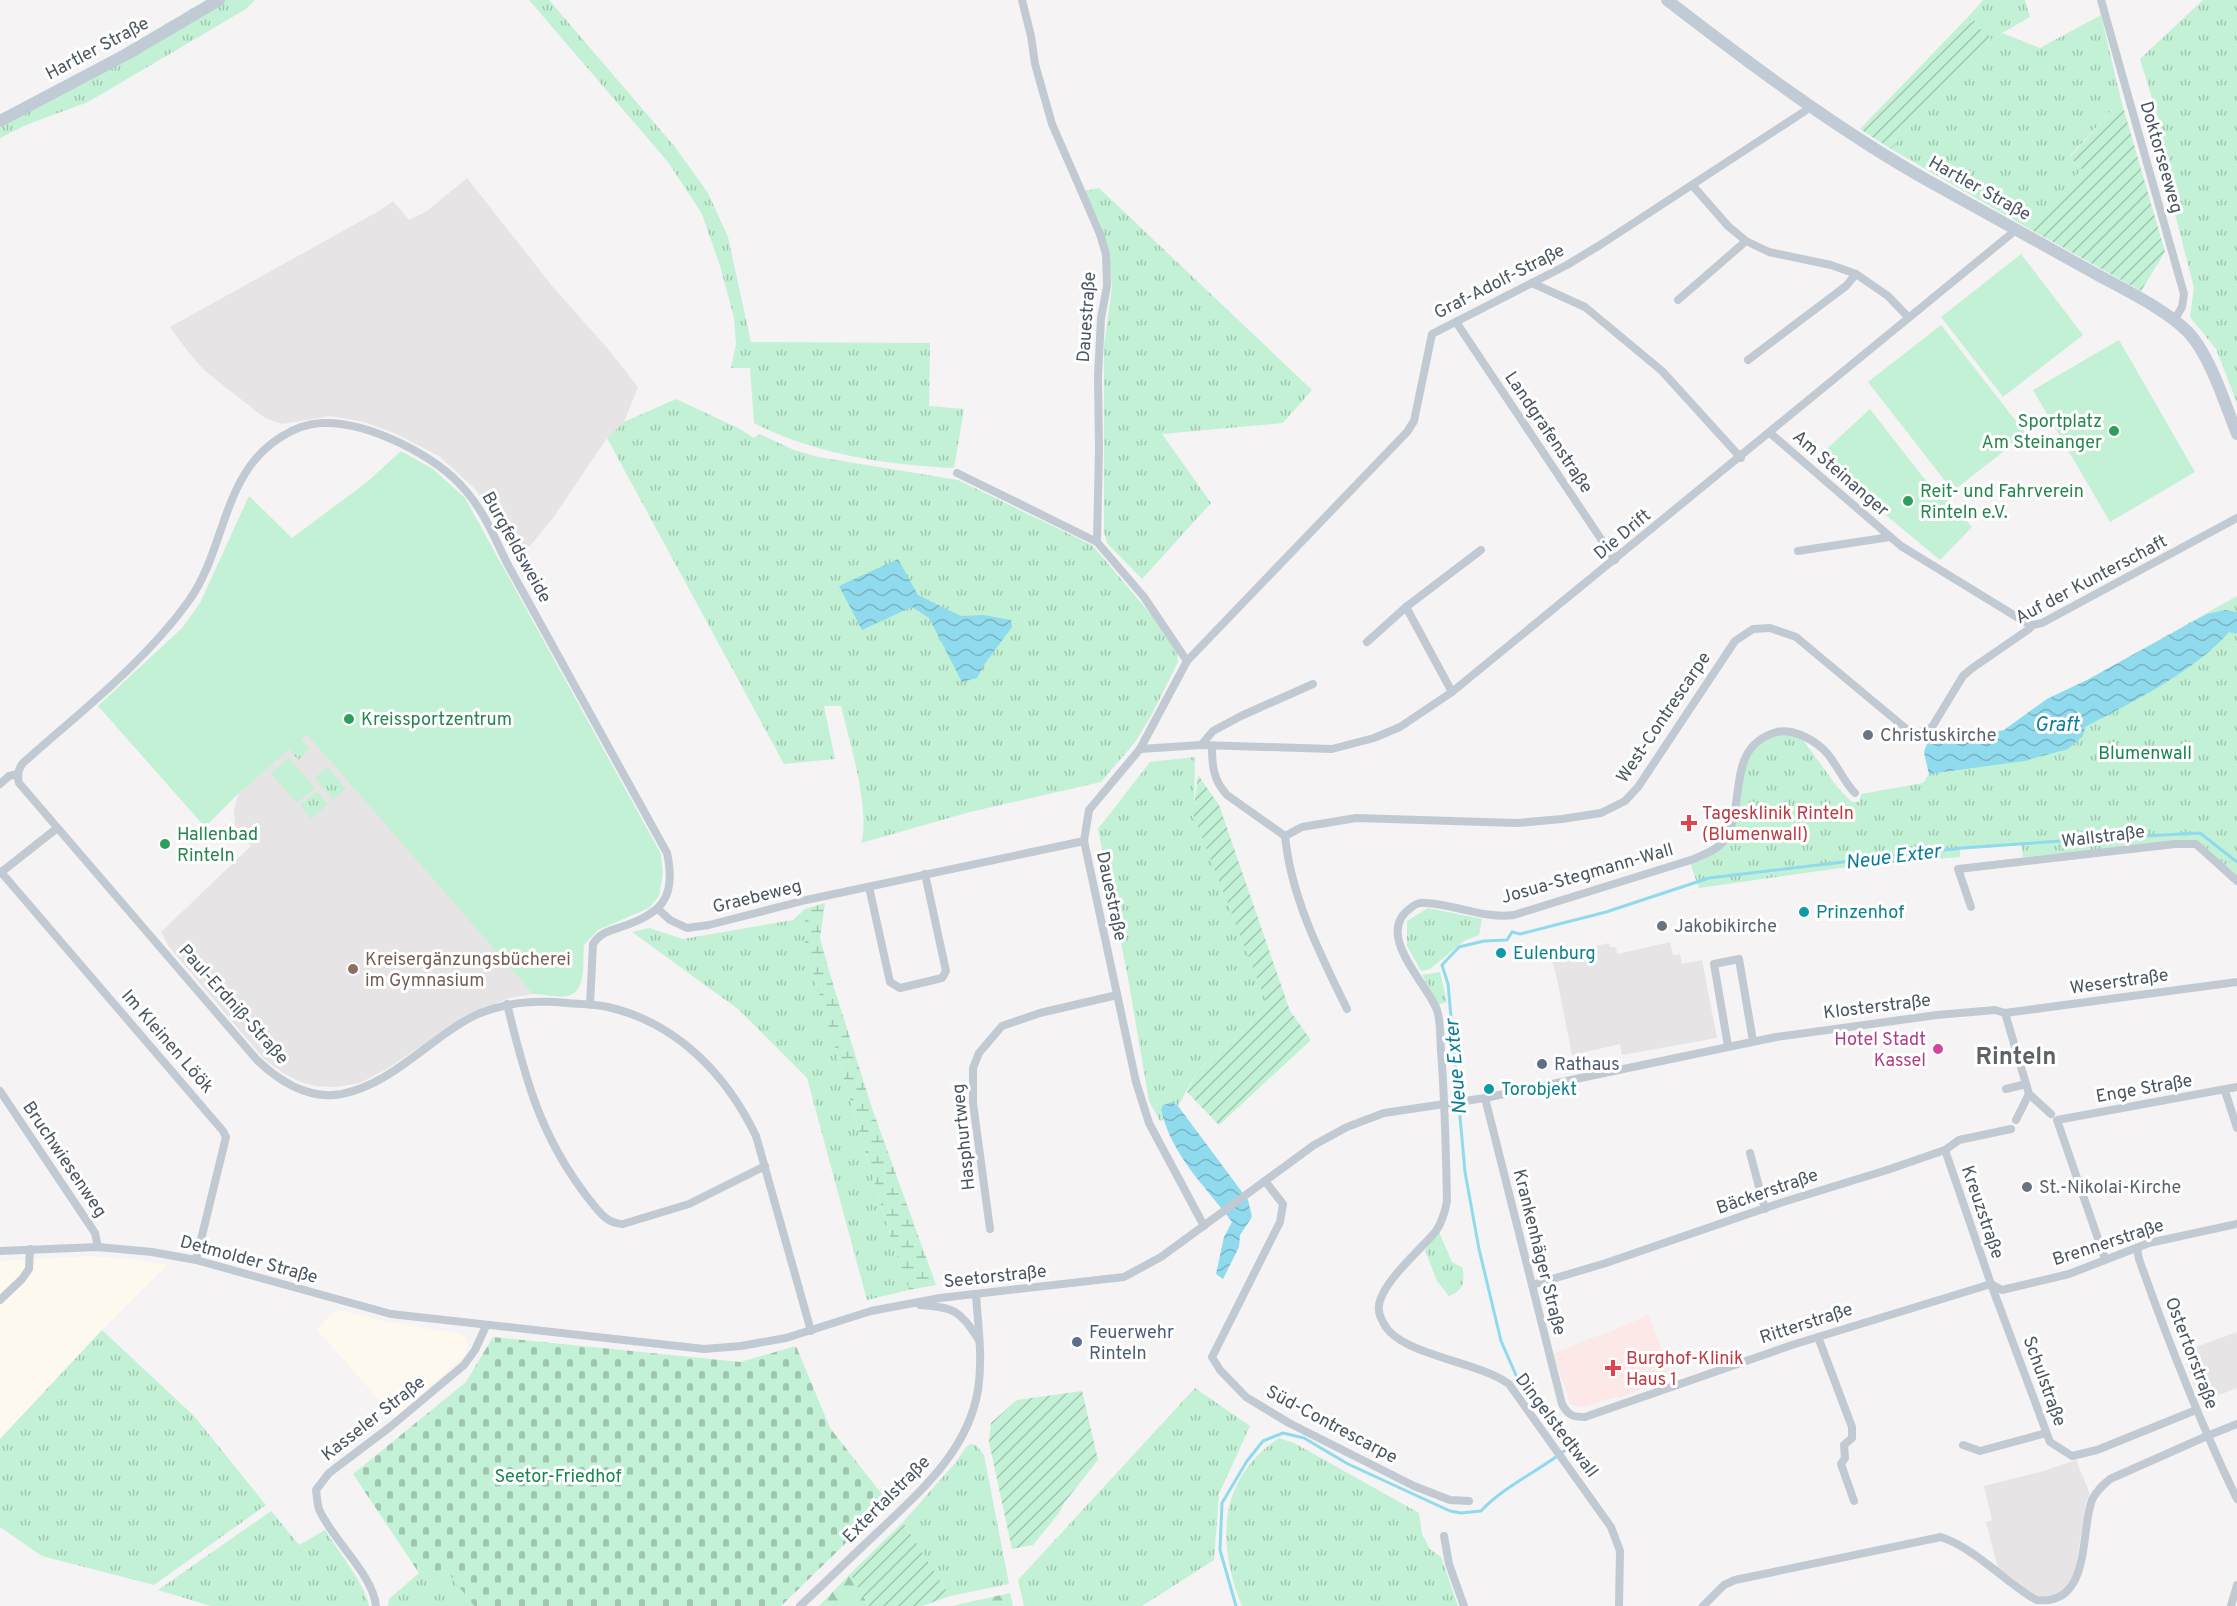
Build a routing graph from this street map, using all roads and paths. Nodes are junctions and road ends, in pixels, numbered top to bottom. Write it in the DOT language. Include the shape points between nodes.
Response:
graph roads {
  1 [pos="219,0"];
  2 [pos="1022,0"];
  3 [pos="1667,0"];
  4 [pos="2102,0"];
  5 [pos="1810,106"];
  6 [pos="0,121"];
  7 [pos="1694,186"];
  8 [pos="2015,229"];
  9 [pos="1746,241"];
  10 [pos="1856,274"];
  11 [pos="1532,283"];
  12 [pos="1678,300"];
  13 [pos="1908,317"];
  14 [pos="2174,321"];
  15 [pos="1456,322"];
  16 [pos="1748,360"];
  17 [pos="1770,433"];
  18 [pos="2237,434"];
  19 [pos="1741,458"];
  20 [pos="957,473"];
  21 [pos="2237,518"];
  22 [pos="1890,537"];
  23 [pos="1097,543"];
  24 [pos="1481,550"];
  25 [pos="1798,551"];
  26 [pos="1615,560"];
  27 [pos="1406,607"];
  28 [pos="2032,625"];
  29 [pos="1367,642"];
  30 [pos="1187,661"];
  31 [pos="1312,684"];
  32 [pos="1452,692"];
  33 [pos="1922,731"];
  34 [pos="1201,745"];
  35 [pos="1212,746"];
  36 [pos="1140,749"];
  37 [pos="18,774"];
  38 [pos="0,783"];
  39 [pos="1855,794"];
  40 [pos="56,829"];
  41 [pos="1285,836"];
  42 [pos="1084,842"];
  43 [pos="0,872"];
  44 [pos="926,874"];
  45 [pos="2237,881"];
  46 [pos="869,886"];
  47 [pos="1971,908"];
  48 [pos="658,909"];
  49 [pos="2237,982"];
  50 [pos="1117,995"];
  51 [pos="507,1004"];
  52 [pos="590,1005"];
  53 [pos="1347,1009"];
  54 [pos="2005,1013"];
  55 [pos="1753,1041"];
  56 [pos="1728,1046"];
  57 [pos="2026,1083"];
  58 [pos="2237,1088"];
  59 [pos="2006,1089"];
  60 [pos="2225,1090"];
  61 [pos="0,1091"];
  62 [pos="2029,1094"];
  63 [pos="1485,1098"];
  64 [pos="1464,1101"];
  65 [pos="1449,1103"];
  66 [pos="2054,1117"];
  67 [pos="2237,1128"];
  68 [pos="1945,1150"];
  69 [pos="1750,1153"];
  70 [pos="765,1166"];
  71 [pos="1265,1181"];
  72 [pos="1765,1209"];
  73 [pos="2237,1224"];
  74 [pos="1204,1226"];
  75 [pos="990,1229"];
  76 [pos="98,1247"];
  77 [pos="2137,1248"];
  78 [pos="30,1249"];
  79 [pos="0,1251"];
  80 [pos="2105,1259"];
  81 [pos="196,1260"];
  82 [pos="1991,1284"];
  83 [pos="1532,1286"];
  84 [pos="976,1294"];
  85 [pos="0,1300"];
  86 [pos="910,1304"];
  87 [pos="486,1326"];
  88 [pos="811,1331"];
  89 [pos="1818,1337"];
  90 [pos="981,1343"];
  91 [pos="2196,1410"];
  92 [pos="1567,1413"];
  93 [pos="2237,1424"];
  94 [pos="2046,1433"];
  95 [pos="2207,1436"];
  96 [pos="1963,1445"];
  97 [pos="2237,1499"];
  98 [pos="1469,1501"];
  99 [pos="1854,1502"];
  100 [pos="1444,1536"];
  101 [pos="2237,1585"];
  102 [pos="376,1606"];
  103 [pos="801,1606"];
  104 [pos="1464,1606"];
  105 [pos="1619,1606"];
  106 [pos="1703,1606"];
  107 [pos="2231,1606"];
  1 -- 6 [label="main road, Hartler Straße"];
  2 -- 23 [label="street, Dauestraße" via="1052,124 1106,254 1107,286 1098,376"];
  3 -- 5 [label="main road, Hartler Straße"];
  4 -- 14 [label="street, Doktorseeweg" via="2184,294"];
  5 -- 7 [label="street, Graf-Adolf-Straße"];
  5 -- 8 [label="main road, Hartler Straße" via="1923,178"];
  7 -- 9 [label="street"];
  7 -- 11 [label="street, Graf-Adolf-Straße" via="1600,246"];
  8 -- 13 [label="street, Die Drift"];
  8 -- 14 [label="main road, Hartler Straße"];
  9 -- 10 [label="street" via="1769,252 1831,264"];
  9 -- 12 [label="street"];
  10 -- 13 [label="street" via="1888,296"];
  10 -- 16 [label="street" via="1846,286"];
  11 -- 15 [label="street, Graf-Adolf-Straße"];
  11 -- 19 [label="street" via="1585,308 1653,364"];
  13 -- 17 [label="street, Die Drift"];
  14 -- 18 [label="main road, Hartler Straße" via="2204,354"];
  15 -- 26 [label="street, Landgrafenstraße"];
  15 -- 30 [label="street, Graf-Adolf-Straße" via="1432,334 1413,422 1407,432"];
  17 -- 19 [label="street, Die Drift"];
  17 -- 22 [label="street, Am Steinanger"];
  19 -- 26 [label="street, Die Drift"];
  20 -- 23 [label="street"];
  21 -- 28 [label="street, Auf der Kunterschaft" via="2112,587"];
  22 -- 25 [label="street, Am Steinanger"];
  22 -- 28 [label="street, Am Steinanger"];
  23 -- 30 [label="street" via="1144,597"];
  24 -- 27 [label="street"];
  26 -- 32 [label="street, Die Drift"];
  27 -- 29 [label="street"];
  27 -- 32 [label="street"];
  28 -- 33 [label="street, Auf der Kunterschaft" via="1971,669 1932,727"];
  30 -- 36 [label="street, Dauestraße"];
  31 -- 34 [label="street" via="1213,731"];
  32 -- 35 [label="street, Die Drift" via="1400,727 1332,749"];
  33 -- 41 [label="street, West-Contrescarpe" via="1910,732 1796,638 1770,628 1753,629 1735,640 1638,787 1625,801 1600,813 1518,823 1356,818 1302,827"];
  34 -- 35 [label="street, Die Drift"];
  34 -- 36 [label="street, Die Drift"];
  35 -- 41 [label="street" via="1212,769 1218,786"];
  36 -- 42 [label="street, Dauestraße" via="1089,810"];
  37 -- 38 [label="street"];
  37 -- 40 [label="street, Paul-Erdniß-Straße" via="19,783"];
  37 -- 48 [label="street, Burgfeldsweide" via="23,763 168,629 208,567 232,500 257,458 292,431 321,423 365,430 439,466 465,489 492,529 508,565 667,853 670,880"];
  39 -- 65 [label="street, Josua-Stegmann-Wall" via="1823,750 1805,737 1784,730 1754,743 1747,755 1732,823 1718,848 1514,915 1491,916 1422,902 1411,907 1398,926 1398,940 1437,1011"];
  40 -- 43 [label="street"];
  40 -- 51 [label="street, Paul-Erdniß-Straße" via="258,1060 294,1088 316,1094 341,1094 365,1087 451,1029"];
  41 -- 53 [label="street" via="1287,862 1301,905"];
  42 -- 44 [label="street, Graebeweg"];
  42 -- 50 [label="street, Dauestraße"];
  43 -- 81 [label="street, Im Kleinen Löök" via="223,1131 226,1137"];
  44 -- 46 [label="street, Graebeweg"];
  44 -- 46 [label="street" via="946,970 942,978 914,986 900,988 890,982"];
  45 -- 47 [label="street, Wallstraße" via="2196,844 2175,844 1958,869"];
  46 -- 48 [label="street, Graebeweg" via="687,928"];
  48 -- 52 [label="street" via="638,922 598,936 593,944"];
  49 -- 54 [label="street, Weserstraße"];
  50 -- 74 [label="street, Dauestraße" via="1149,1123"];
  50 -- 75 [label="street, Hasphurtweg" via="1002,1026 979,1053 973,1068 973,1102"];
  51 -- 52 [label="street, Paul-Erdniß-Straße"];
  51 -- 70 [label="street" via="524,1076 538,1113 574,1180 606,1219 623,1224 689,1204"];
  52 -- 70 [label="street, Paul-Erdniß-Straße" via="607,1007 656,1025 703,1059 742,1106"];
  54 -- 55 [label="street, Klosterstraße" via="1995,1010 1937,1015"];
  54 -- 57 [label="street"];
  55 -- 56 [label="street, Klosterstraße"];
  55 -- 56 [label="street" via="1739,959 1714,964"];
  56 -- 63 [label="street, Klosterstraße"];
  57 -- 59 [label="street"];
  57 -- 62 [label="street"];
  58 -- 60 [label="street, Enge Straße"];
  60 -- 66 [label="street, Enge Straße"];
  60 -- 67 [label="street"];
  61 -- 76 [label="street, Bruchwiesenweg" via="94,1233"];
  62 -- 66 [label="street"];
  62 -- 68 [label="street, Bäckerstraße" via="2014,1125 1959,1140"];
  63 -- 64 [label="street, Klosterstraße"];
  63 -- 83 [label="street, Krankenhäger Straße"];
  64 -- 65 [label="street, Seetorstraße"];
  65 -- 71 [label="street, Seetorstraße" via="1384,1113 1347,1127 1314,1145"];
  65 -- 105 [label="street, Dingelstedtwall" via="1445,1214 1436,1231 1386,1289 1378,1312 1388,1331 1405,1344 1479,1369 1509,1384 1611,1527 1620,1551"];
  66 -- 80 [label="street"];
  68 -- 72 [label="street, Bäckerstraße"];
  68 -- 82 [label="street, Kreuzstraße"];
  69 -- 72 [label="street"];
  70 -- 88 [label="street, Paul-Erdniß-Straße"];
  71 -- 74 [label="street, Seetorstraße"];
  71 -- 98 [label="street, Süd-Contrescarpe" via="1283,1204 1280,1222 1212,1357 1220,1370 1246,1397 1289,1423 1414,1486 1450,1500"];
  72 -- 83 [label="street, Bäckerstraße"];
  73 -- 77 [label="street, Brennerstraße"];
  74 -- 84 [label="street, Seetorstraße" via="1161,1257 1124,1277"];
  76 -- 78 [label="street, Detmolder Straße"];
  76 -- 81 [label="street, Detmolder Straße"];
  77 -- 80 [label="street, Brennerstraße"];
  77 -- 91 [label="street, Ostertorstraße"];
  78 -- 79 [label="street, Detmolder Straße"];
  78 -- 85 [label="street" via="29,1269"];
  80 -- 82 [label="street, Brennerstraße" via="2069,1274 2002,1290"];
  81 -- 87 [label="street, Detmolder Straße" via="391,1314"];
  82 -- 89 [label="street, Ritterstraße"];
  82 -- 94 [label="street, Schulstraße"];
  83 -- 92 [label="street, Krankenhäger Straße"];
  84 -- 86 [label="street, Seetorstraße"];
  84 -- 90 [label="street, Extertalstraße"];
  86 -- 88 [label="street, Seetorstraße" via="871,1311"];
  86 -- 90 [label="street" via="947,1307 958,1313"];
  87 -- 88 [label="street, Seetorstraße" via="704,1349 741,1346"];
  87 -- 102 [label="street, Kasseler Straße" via="464,1365 329,1473 316,1490 319,1508 370,1587"];
  89 -- 92 [label="street, Ritterstraße" via="1585,1417"];
  89 -- 99 [label="street" via="1852,1427 1852,1438 1844,1445 1845,1458 1841,1464"];
  90 -- 103 [label="street, Extertalstraße" via="977,1392 964,1432 948,1461"];
  91 -- 94 [label="street, Schulstraße" via="2097,1450 2072,1456 2050,1442"];
  91 -- 95 [label="street, Ostertorstraße"];
  93 -- 95 [label="street"];
  94 -- 96 [label="street" via="1980,1451"];
  95 -- 97 [label="street, Ostertorstraße"];
  95 -- 106 [label="street" via="2102,1486 2090,1506 2079,1575 2066,1599 2053,1603 2031,1598 1973,1554 1941,1537 1735,1580 1724,1585"];
  100 -- 104 [label="street"];
  101 -- 107 [label="street"];
}
